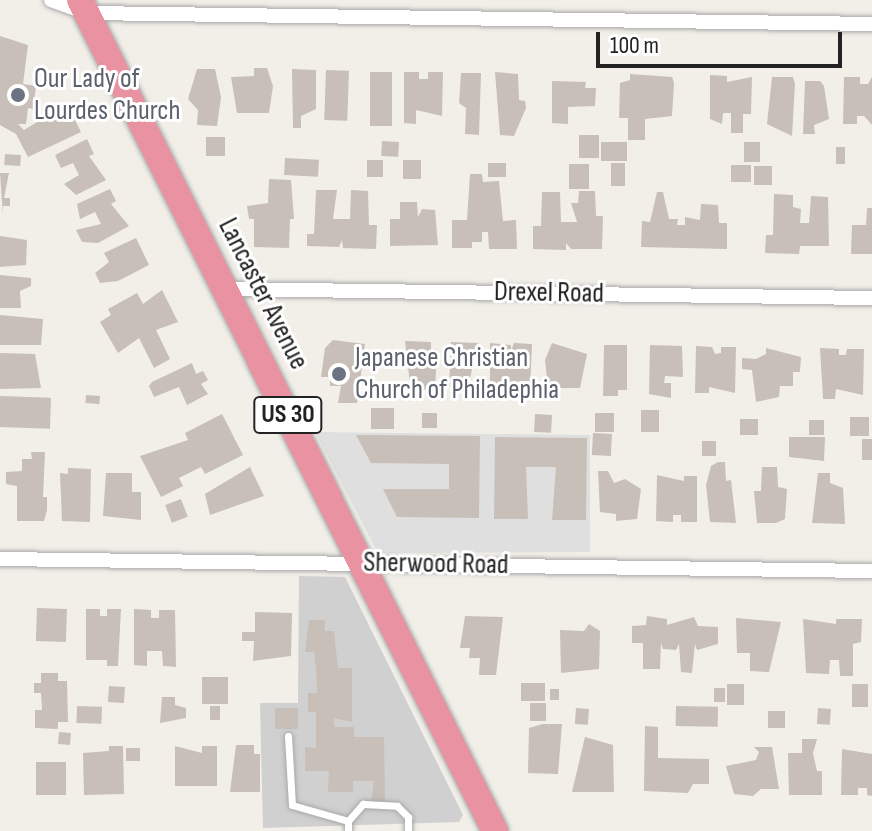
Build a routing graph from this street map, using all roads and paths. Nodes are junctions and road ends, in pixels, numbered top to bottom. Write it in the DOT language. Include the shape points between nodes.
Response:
graph roads {
  1 [pos="51,0"];
  2 [pos="84,6"];
  3 [pos="282,8"];
  4 [pos="872,24"];
  5 [pos="225,289"];
  6 [pos="872,298"];
  7 [pos="0,559"];
  8 [pos="362,563"];
  9 [pos="872,571"];
  10 [pos="288,736"];
  11 [pos="348,821"];
  12 [pos="348,831"];
  13 [pos="408,831"];
  14 [pos="495,831"];
  1 -- 2 [label="street"];
  2 -- 3 [label="street"];
  2 -- 5 [label="highway, Lancaster Avenue / US 30"];
  3 -- 4 [label="street"];
  5 -- 6 [label="street, Drexel Road"];
  5 -- 8 [label="highway, Lancaster Avenue / US 30"];
  7 -- 8 [label="street, Sherwood Road"];
  8 -- 9 [label="street, Sherwood Road"];
  8 -- 14 [label="highway, Lancaster Avenue / US 30"];
  10 -- 11 [label="lane" via="292,805"];
  11 -- 12 [label="lane"];
  11 -- 13 [label="lane" via="363,804 397,806 408,817"];
}
